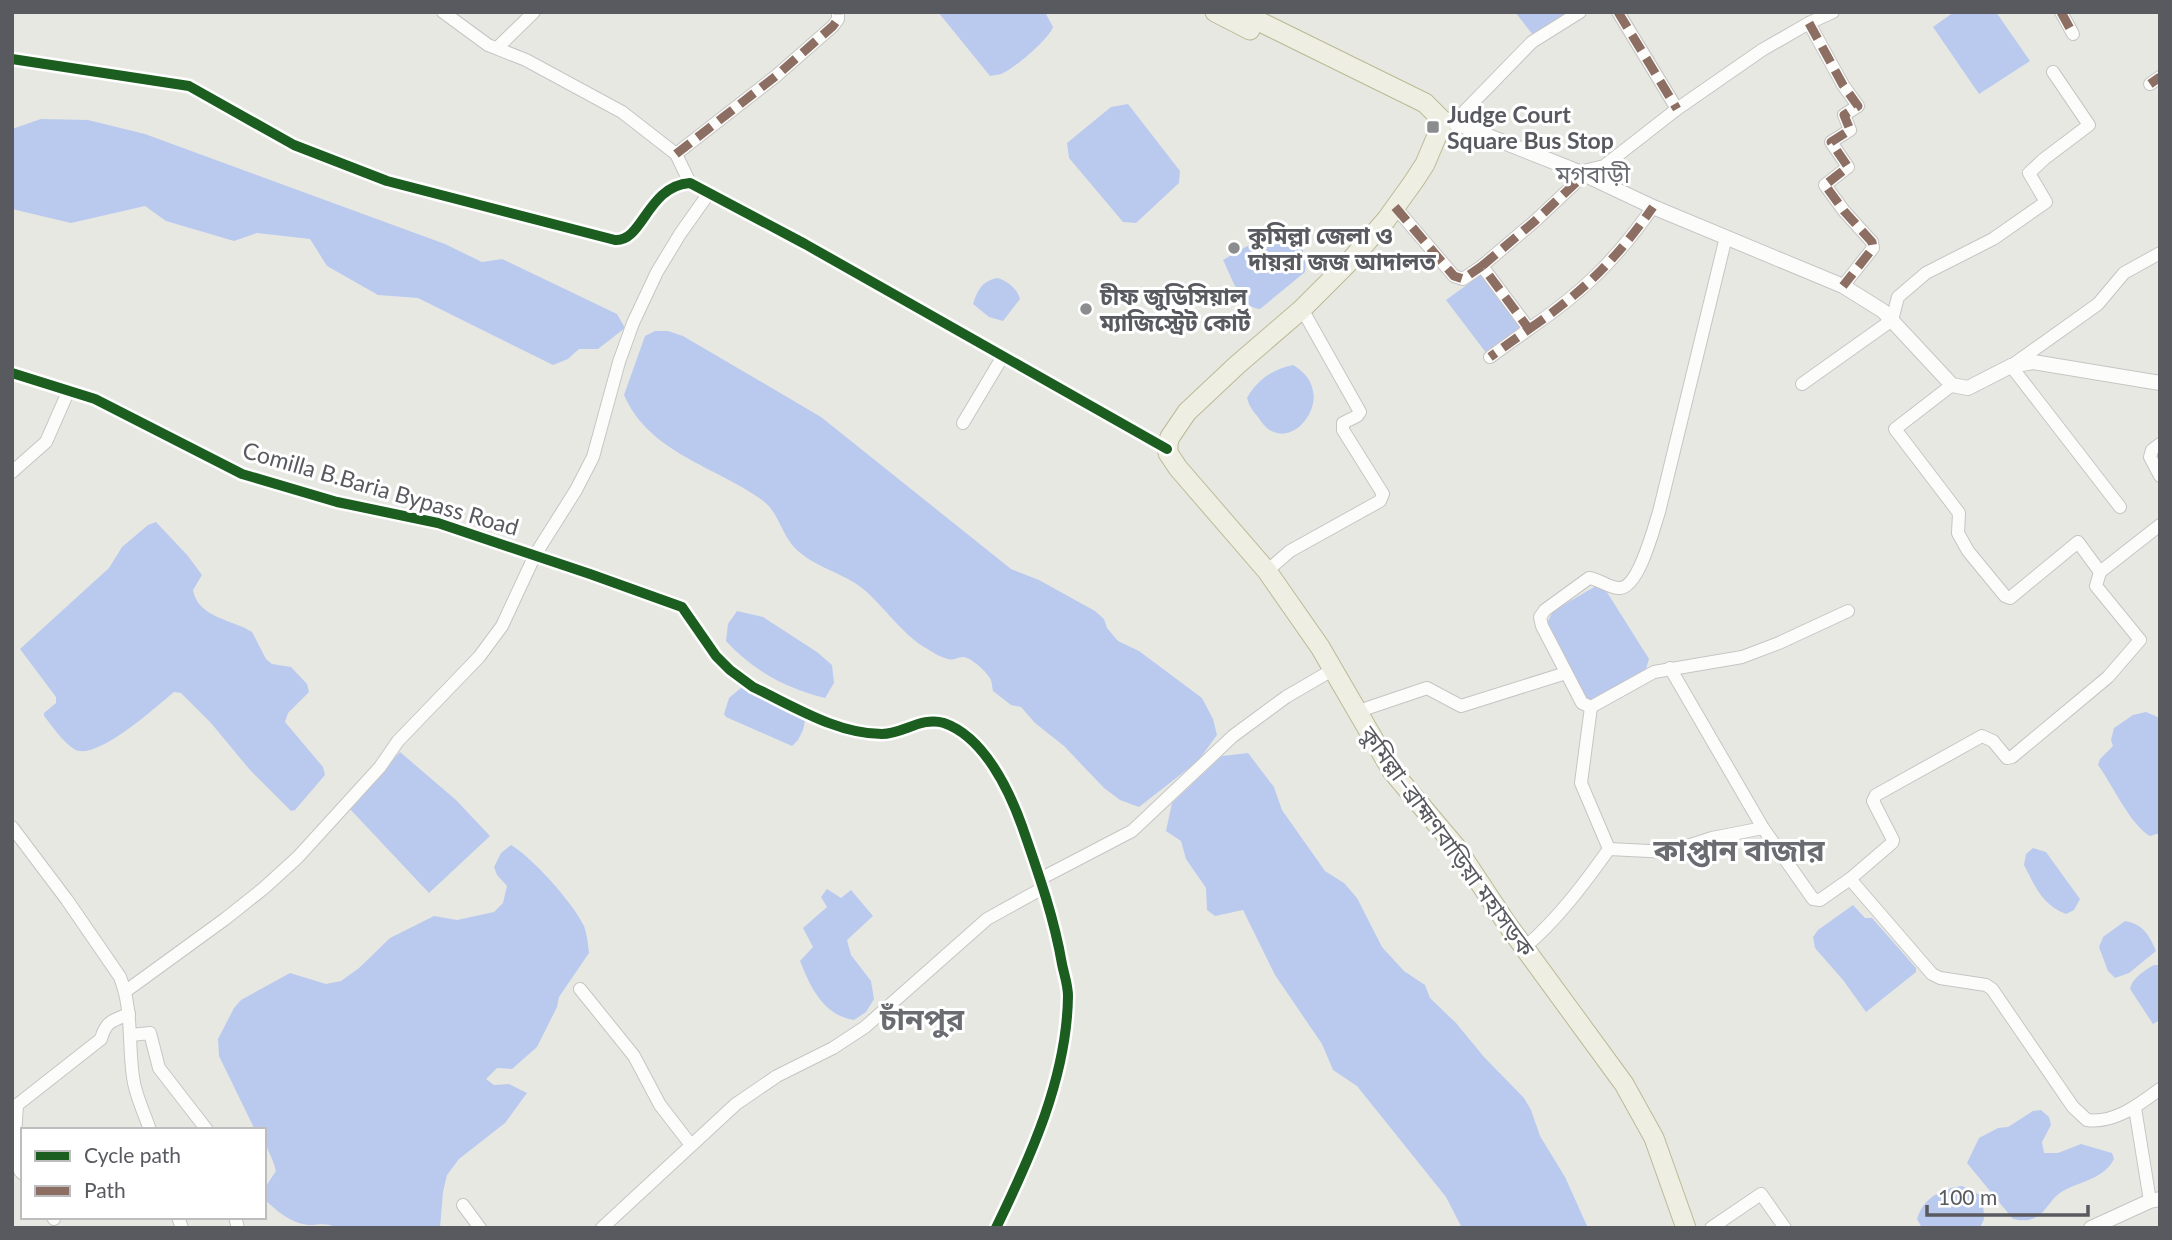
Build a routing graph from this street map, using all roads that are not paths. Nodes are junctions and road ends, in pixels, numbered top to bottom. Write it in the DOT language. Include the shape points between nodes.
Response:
graph roads {
  1 [pos="443,12"];
  2 [pos="534,12"];
  3 [pos="838,12"];
  4 [pos="1215,12"];
  5 [pos="1240,12"];
  6 [pos="1580,12"];
  7 [pos="1618,12"];
  8 [pos="1833,12"];
  9 [pos="2061,12"];
  10 [pos="1809,23"];
  11 [pos="2074,34"];
  12 [pos="497,48"];
  13 [pos="12,59"];
  14 [pos="2053,72"];
  15 [pos="1362,80"];
  16 [pos="1677,109"];
  17 [pos="1447,118"];
  18 [pos="676,153"];
  19 [pos="1604,166"];
  20 [pos="1582,173"];
  21 [pos="690,183"];
  22 [pos="1609,186"];
  23 [pos="709,193"];
  24 [pos="1395,207"];
  25 [pos="1653,208"];
  26 [pos="1726,237"];
  27 [pos="2160,253"];
  28 [pos="1482,266"];
  29 [pos="1843,286"];
  30 [pos="1302,309"];
  31 [pos="1892,320"];
  32 [pos="1529,329"];
  33 [pos="1003,356"];
  34 [pos="1490,357"];
  35 [pos="2011,366"];
  36 [pos="12,373"];
  37 [pos="2160,383"];
  38 [pos="1802,384"];
  39 [pos="1952,385"];
  40 [pos="68,391"];
  41 [pos="963,423"];
  42 [pos="2160,444"];
  43 [pos="1167,449"];
  44 [pos="12,472"];
  45 [pos="2160,476"];
  46 [pos="2120,507"];
  47 [pos="2160,525"];
  48 [pos="535,555"];
  49 [pos="1267,571"];
  50 [pos="2100,572"];
  51 [pos="1848,611"];
  52 [pos="1334,668"];
  53 [pos="1670,668"];
  54 [pos="1566,673"];
  55 [pos="1591,707"];
  56 [pos="1356,712"];
  57 [pos="12,827"];
  58 [pos="1763,828"];
  59 [pos="1609,849"];
  60 [pos="1850,879"];
  61 [pos="1042,883"];
  62 [pos="1524,948"];
  63 [pos="580,989"];
  64 [pos="125,991"];
  65 [pos="129,1014"];
  66 [pos="131,1035"];
  67 [pos="2160,1089"];
  68 [pos="2135,1108"];
  69 [pos="149,1128"];
  70 [pos="205,1128"];
  71 [pos="691,1145"];
  72 [pos="21,1172"];
  73 [pos="2155,1200"];
  74 [pos="463,1205"];
  75 [pos="480,1228"];
  76 [pos="602,1228"];
  77 [pos="996,1228"];
  78 [pos="1686,1228"];
  79 [pos="1711,1228"];
  80 [pos="1785,1228"];
  81 [pos="2091,1228"];
  1 -- 12 [label="street"];
  2 -- 12 [label="street"];
  3 -- 18 [label="street" via="833,26 776,76"];
  4 -- 15 [label="highway"];
  5 -- 15 [label="highway"];
  6 -- 17 [label="street" via="1532,42"];
  7 -- 16 [label="street"];
  8 -- 10 [label="street"];
  9 -- 11 [label="street"];
  10 -- 16 [label="street"];
  10 -- 29 [label="street" via="1858,106 1844,115 1850,130 1831,142 1848,167 1825,185 1872,242"];
  12 -- 18 [label="street" via="622,112"];
  13 -- 21 [label="street" via="189,86 294,145 387,181 615,240 629,237 669,188"];
  14 -- 31 [label="street" via="2089,125 2029,173 2046,202 1993,239 1926,273 1898,298"];
  15 -- 17 [label="highway" via="1419,113"];
  16 -- 19 [label="street"];
  17 -- 20 [label="street"];
  17 -- 24 [label="highway" via="1425,164"];
  18 -- 21 [label="street"];
  19 -- 20 [label="street"];
  19 -- 22 [label="street"];
  20 -- 22 [label="street"];
  20 -- 28 [label="street"];
  21 -- 23 [label="street"];
  22 -- 25 [label="street"];
  23 -- 33 [label="street"];
  23 -- 48 [label="street" via="657,272 619,362 593,457"];
  24 -- 28 [label="street" via="1454,276 1463,279"];
  24 -- 30 [label="highway"];
  25 -- 26 [label="street"];
  25 -- 32 [label="street" via="1594,280"];
  26 -- 29 [label="street"];
  26 -- 54 [label="street" via="1659,512 1634,577 1620,588 1589,578 1540,617"];
  27 -- 35 [label="street" via="2124,272 2098,304"];
  28 -- 32 [label="street"];
  29 -- 31 [label="street"];
  30 -- 43 [label="highway" via="1187,412 1170,436"];
  30 -- 49 [label="street" via="1360,412 1343,423 1343,430 1383,494 1380,501 1290,551"];
  31 -- 38 [label="street"];
  31 -- 39 [label="street"];
  32 -- 34 [label="street"];
  33 -- 41 [label="street"];
  33 -- 43 [label="street"];
  35 -- 37 [label="street" via="2055,364"];
  35 -- 39 [label="street" via="1968,388"];
  35 -- 46 [label="street"];
  36 -- 40 [label="street, Comilla B.Baria Bypass Road"];
  39 -- 50 [label="street" via="1895,429 1959,513 1958,533 1968,551 2010,598 2078,542"];
  40 -- 44 [label="street" via="46,442"];
  40 -- 48 [label="street, Comilla B.Baria Bypass Road" via="96,399 242,474 337,502 438,523"];
  42 -- 45 [label="street" via="2150,457"];
  43 -- 49 [label="highway, কুমিল্লা–ব্রাহ্মণবাড়িয়া মহাসড়ক" via="1178,468"];
  47 -- 50 [label="street"];
  48 -- 61 [label="street, Comilla B.Baria Bypass Road" via="682,607 716,656 740,678 844,729 883,734 941,722 956,730 982,752 1001,779"];
  48 -- 64 [label="street" via="502,626 479,657 398,741 298,857 235,911"];
  49 -- 52 [label="highway, কুমিল্লা–ব্রাহ্মণবাড়িয়া মহাসড়ক"];
  50 -- 60 [label="street" via="2096,586 2140,640 2109,677 2012,757 2007,758 1993,741 1982,736 1876,795 1873,801 1892,843"];
  51 -- 53 [label="street" via="1742,657"];
  52 -- 56 [label="highway, কুমিল্লা–ব্রাহ্মণবাড়িয়া মহাসড়ক"];
  52 -- 61 [label="street" via="1233,736 1132,831"];
  53 -- 55 [label="street"];
  53 -- 58 [label="street"];
  54 -- 55 [label="street"];
  54 -- 56 [label="street" via="1463,706 1427,688"];
  55 -- 59 [label="street" via="1581,783"];
  56 -- 62 [label="highway, কুমিল্লা–ব্রাহ্মণবাড়িয়া মহাসড়ক" via="1392,771 1456,847"];
  57 -- 64 [label="street" via="67,900"];
  58 -- 59 [label="street" via="1669,852"];
  58 -- 60 [label="street" via="1813,899 1820,900"];
  59 -- 62 [label="street" via="1575,895"];
  60 -- 68 [label="street" via="1932,974 1992,989 2073,1107 2087,1120"];
  61 -- 71 [label="street" via="987,919 865,1027 746,1097"];
  61 -- 77 [label="street, Comilla B.Baria Bypass Road" via="1068,994 1062,1046 1048,1105"];
  62 -- 78 [label="highway, কুমিল্লা–ব্রাহ্মণবাড়িয়া মহাসড়ক" via="1624,1084 1654,1138"];
  63 -- 71 [label="street" via="634,1056 660,1105"];
  64 -- 65 [label="street"];
  65 -- 66 [label="street"];
  65 -- 72 [label="street" via="103,1028 101,1039 17,1105 15,1136"];
  66 -- 69 [label="street" via="132,1076"];
  66 -- 70 [label="street" via="150,1034 159,1068"];
  67 -- 68 [label="street"];
  68 -- 73 [label="street"];
  71 -- 76 [label="street"];
  73 -- 81 [label="street"];
  74 -- 75 [label="street"];
  79 -- 80 [label="street" via="1761,1194"];
}
